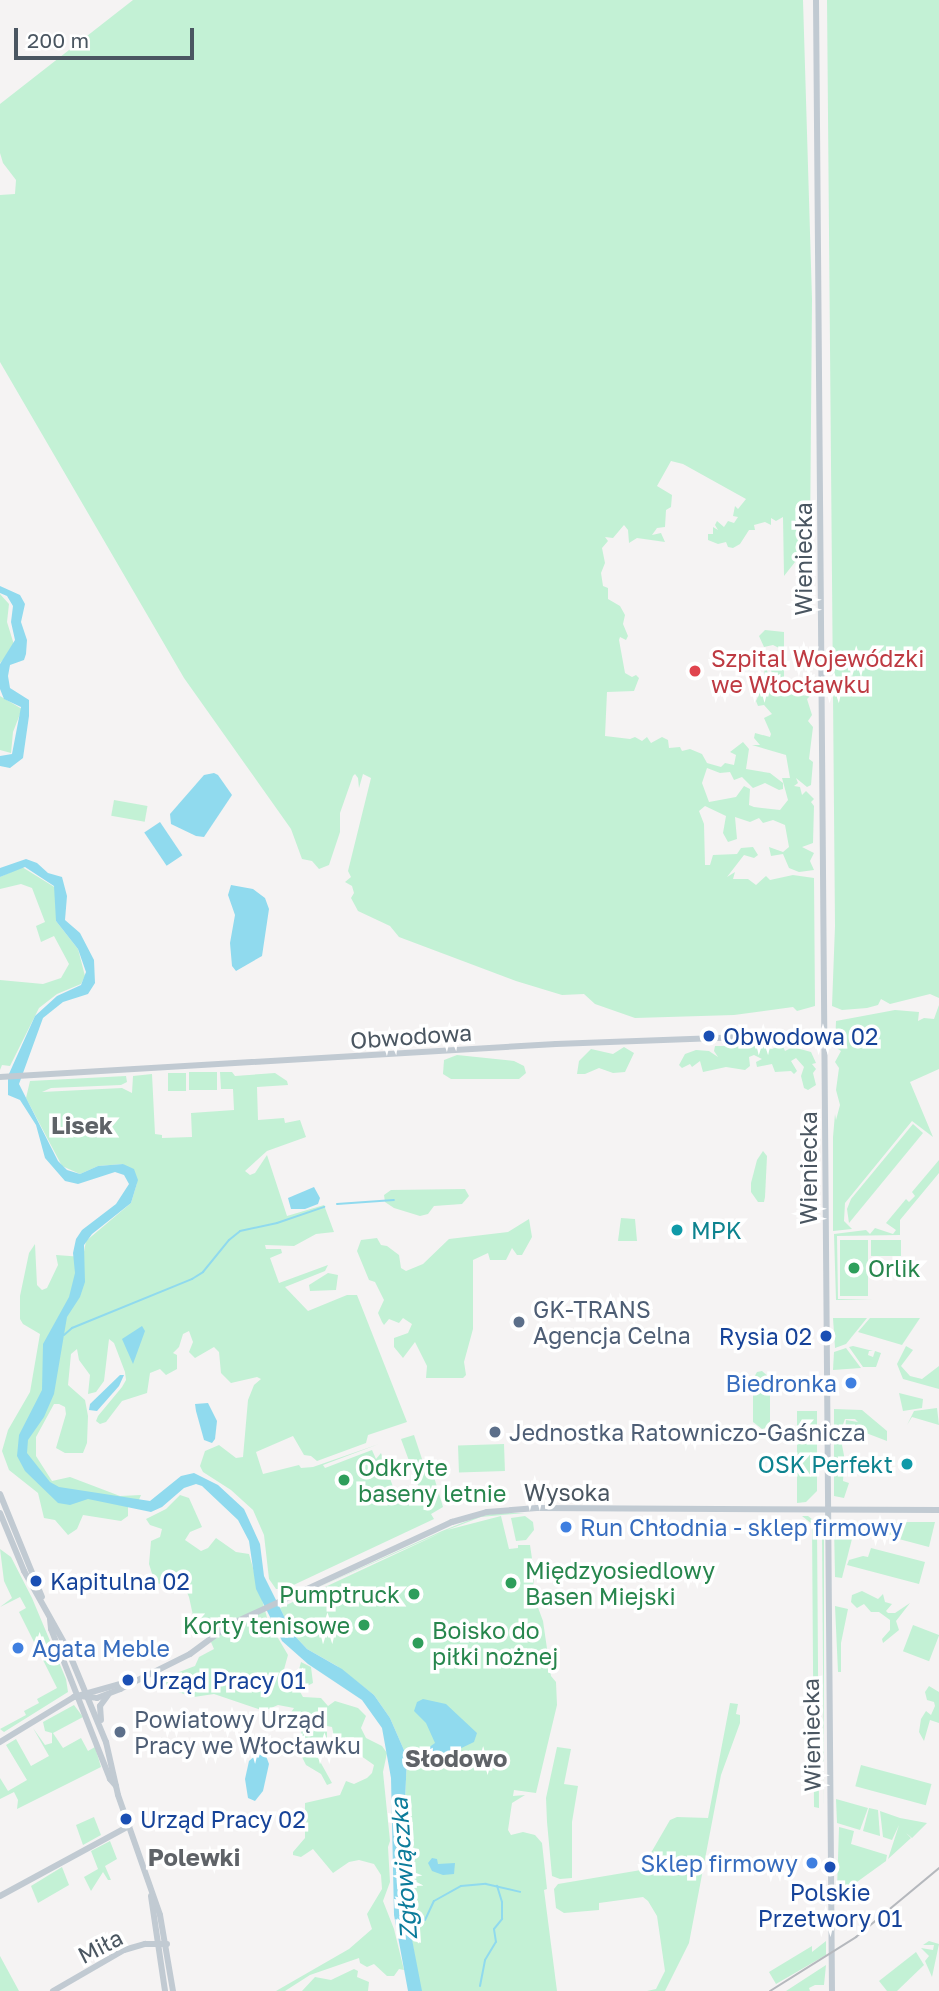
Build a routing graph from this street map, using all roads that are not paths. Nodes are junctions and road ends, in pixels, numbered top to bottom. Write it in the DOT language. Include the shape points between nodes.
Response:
graph roads {
  1 [pos="816,0"];
  2 [pos="825,1034"];
  3 [pos="1,1077"];
  4 [pos="0,1494"];
  5 [pos="827,1509"];
  6 [pos="939,1510"];
  7 [pos="0,1513"];
  8 [pos="43,1602"];
  9 [pos="136,1680"];
  10 [pos="108,1694"];
  11 [pos="85,1696"];
  12 [pos="101,1729"];
  13 [pos="0,1742"];
  14 [pos="116,1786"];
  15 [pos="129,1826"];
  16 [pos="0,1896"];
  17 [pos="163,1943"];
  18 [pos="53,1991"];
  19 [pos="165,1991"];
  20 [pos="173,1991"];
  21 [pos="832,1991"];
  1 -- 2 [label="street, Wieniecka"];
  2 -- 3 [label="street, Obwodowa" via="556,1044"];
  2 -- 5 [label="street, Wieniecka"];
  4 -- 8 [label="street"];
  5 -- 6 [label="street, Wysoka"];
  5 -- 9 [label="street, Wysoka" via="537,1508 487,1512 460,1519 222,1629 190,1654"];
  5 -- 21 [label="street, Wieniecka"];
  7 -- 8 [label="street" via="20,1563"];
  8 -- 11 [label="street"];
  9 -- 10 [label="street, Wysoka"];
  9 -- 11 [label="street, Wysoka"];
  10 -- 11 [label="street, Wysoka"];
  10 -- 12 [label="street" via="100,1707"];
  11 -- 12 [label="street"];
  11 -- 13 [label="street"];
  11 -- 14 [label="street" via="110,1780"];
  12 -- 14 [label="street"];
  14 -- 15 [label="street"];
  15 -- 16 [label="street"];
  15 -- 17 [label="street"];
  17 -- 18 [label="street, Miła" via="124,1950"];
  17 -- 19 [label="street"];
  17 -- 20 [label="street"];
}
